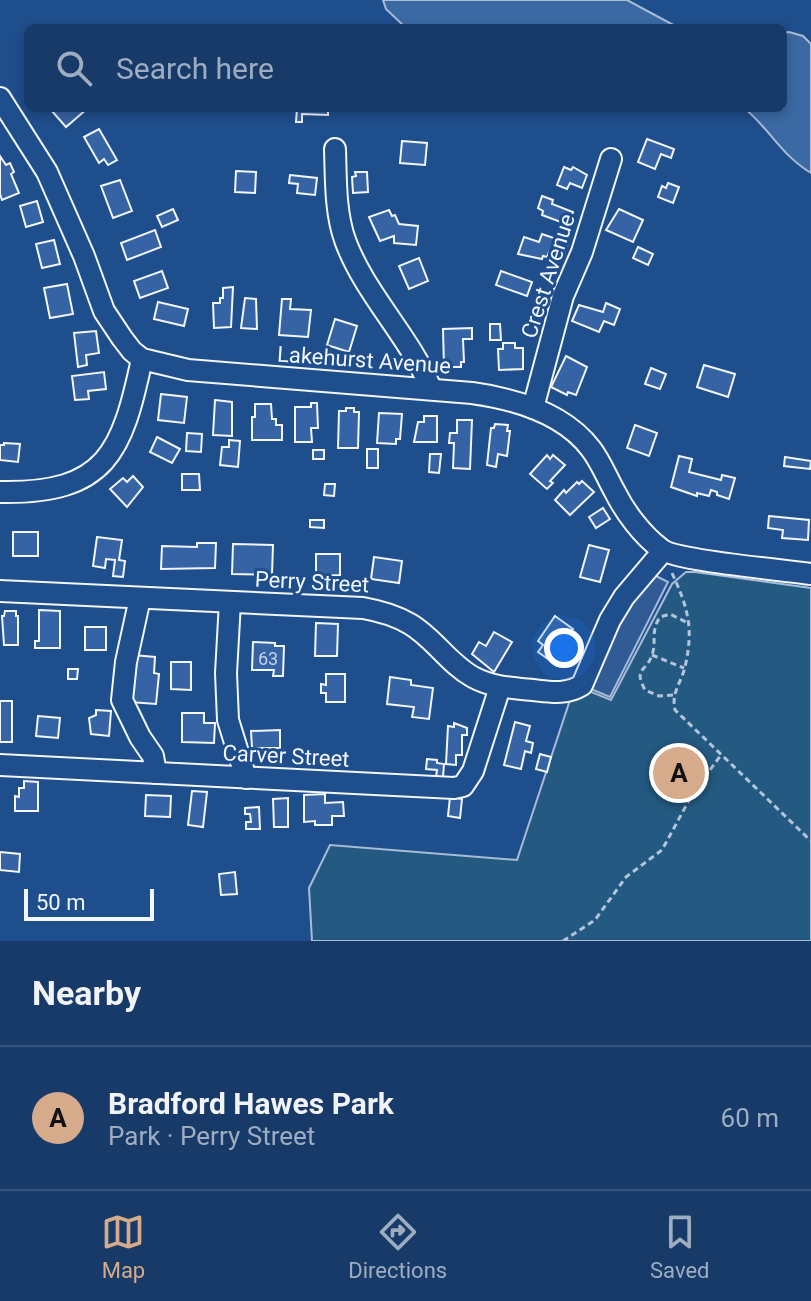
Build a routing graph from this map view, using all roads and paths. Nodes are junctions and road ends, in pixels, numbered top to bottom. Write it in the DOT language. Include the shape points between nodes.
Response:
graph roads {
  1 [pos="0,98"];
  2 [pos="335,149"];
  3 [pos="611,159"];
  4 [pos="142,359"];
  5 [pos="431,389"];
  6 [pos="533,408"];
  7 [pos="0,492"];
  8 [pos="663,551"];
  9 [pos="811,574"];
  10 [pos="0,591"];
  11 [pos="140,598"];
  12 [pos="230,602"];
  13 [pos="690,624"];
  14 [pos="652,655"];
  15 [pos="684,668"];
  16 [pos="500,687"];
  17 [pos="673,695"];
  18 [pos="721,754"];
  19 [pos="0,765"];
  20 [pos="156,773"];
  21 [pos="246,778"];
  22 [pos="811,841"];
  23 [pos="563,941"];
  1 -- 4 [label="street" via="47,172 104,311"];
  2 -- 5 [label="street" via="339,212 354,262"];
  3 -- 6 [label="street, Crest Avenue" via="563,296"];
  4 -- 5 [label="street, Lakehurst Avenue" via="188,370"];
  4 -- 7 [label="street" via="119,442 97,467 49,489"];
  5 -- 6 [label="street, Lakehurst Avenue" via="499,397"];
  6 -- 8 [label="street, Lakehurst Avenue" via="593,450 627,512"];
  8 -- 9 [label="street"];
  8 -- 13 [label="path"];
  8 -- 16 [label="street, Perry Street" via="610,620 582,685 558,693"];
  10 -- 11 [label="street, Perry Street"];
  11 -- 12 [label="street, Perry Street"];
  11 -- 20 [label="street" via="122,700 153,756"];
  12 -- 16 [label="street, Perry Street" via="387,612 412,625 473,677"];
  12 -- 21 [label="street" via="228,720"];
  13 -- 14 [label="path" via="670,614 660,617"];
  13 -- 15 [label="path"];
  14 -- 15 [label="path"];
  14 -- 17 [label="path" via="639,677 645,690"];
  15 -- 17 [label="path"];
  16 -- 21 [label="street, Carver Street" via="473,771 463,786"];
  17 -- 18 [label="path" via="679,716"];
  18 -- 22 [label="path"];
  18 -- 23 [label="path" via="662,850 626,877 595,920"];
  19 -- 20 [label="street, Carver Street"];
  20 -- 21 [label="street, Carver Street"];
}
